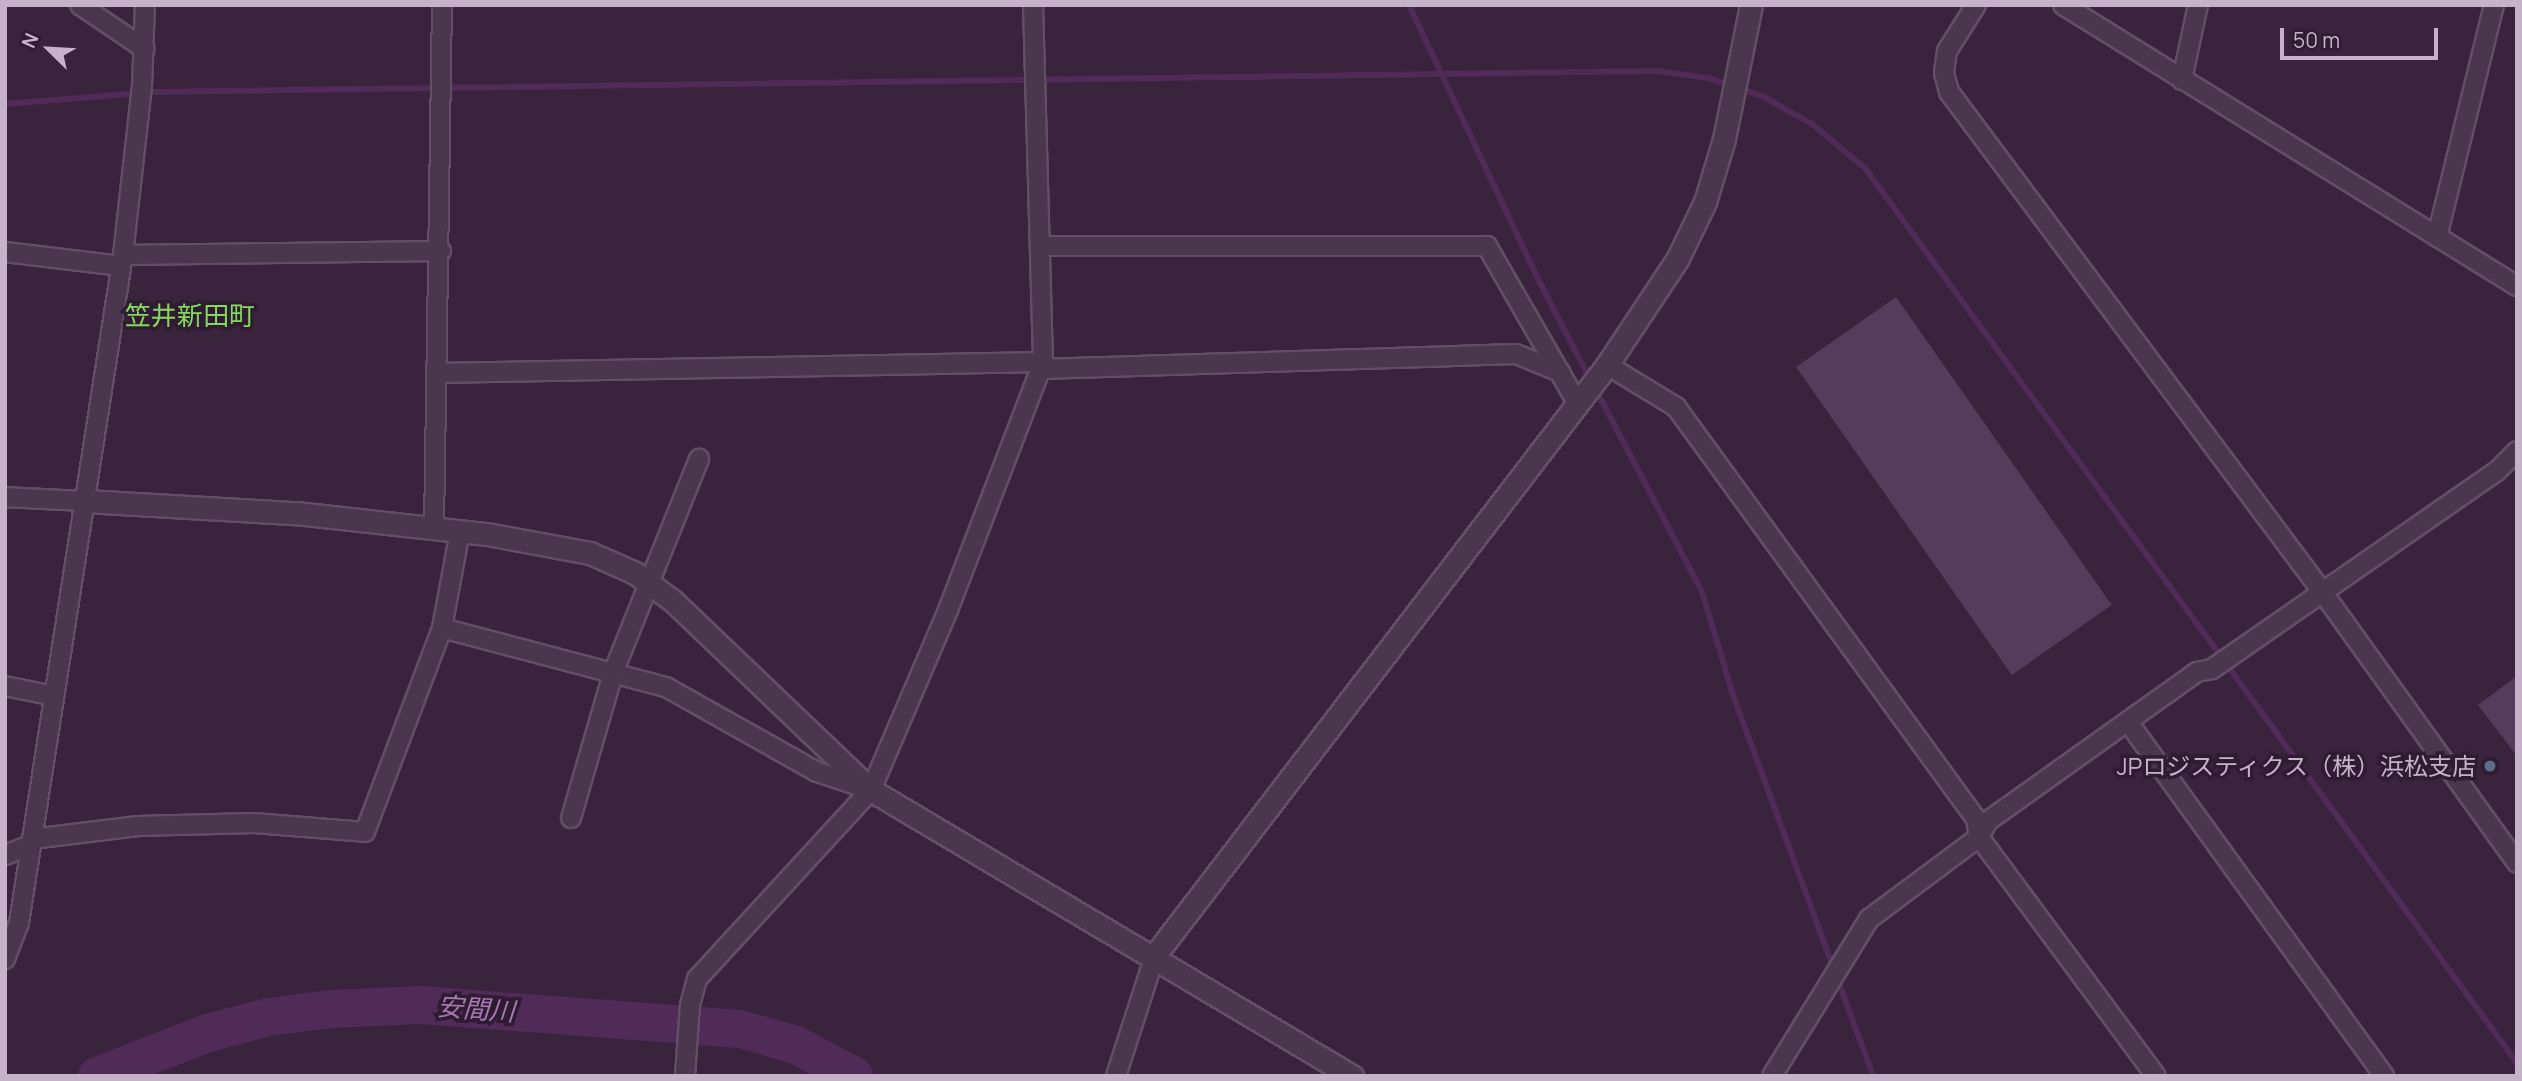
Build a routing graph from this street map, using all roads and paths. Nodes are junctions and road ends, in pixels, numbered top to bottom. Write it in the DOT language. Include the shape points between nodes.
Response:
graph roads {
  1 [pos="80,5"];
  2 [pos="145,5"];
  3 [pos="442,5"];
  4 [pos="1033,5"];
  5 [pos="1751,5"];
  6 [pos="1976,5"];
  7 [pos="2063,5"];
  8 [pos="2198,5"];
  9 [pos="2494,5"];
  10 [pos="145,48"];
  11 [pos="2182,80"];
  12 [pos="2437,237"];
  13 [pos="1041,246"];
  14 [pos="441,251"];
  15 [pos="5,252"];
  16 [pos="122,260"];
  17 [pos="2517,286"];
  18 [pos="1042,365"];
  19 [pos="1604,368"];
  20 [pos="1560,372"];
  21 [pos="437,373"];
  22 [pos="1581,400"];
  23 [pos="2517,451"];
  24 [pos="699,459"];
  25 [pos="5,497"];
  26 [pos="85,501"];
  27 [pos="434,528"];
  28 [pos="460,531"];
  29 [pos="650,584"];
  30 [pos="2321,590"];
  31 [pos="442,628"];
  32 [pos="614,673"];
  33 [pos="5,686"];
  34 [pos="54,696"];
  35 [pos="2128,722"];
  36 [pos="871,790"];
  37 [pos="571,818"];
  38 [pos="1979,837"];
  39 [pos="31,842"];
  40 [pos="5,855"];
  41 [pos="2517,863"];
  42 [pos="1155,955"];
  43 [pos="5,959"];
  44 [pos="685,1076"];
  45 [pos="1116,1076"];
  46 [pos="1352,1076"];
  47 [pos="1772,1076"];
  48 [pos="2156,1076"];
  49 [pos="2384,1076"];
  1 -- 10 [label="street"];
  2 -- 10 [label="street"];
  3 -- 14 [label="street"];
  4 -- 13 [label="street"];
  5 -- 19 [label="street" via="1705,202 1678,258"];
  6 -- 30 [label="street" via="1947,51 1944,73 1949,92"];
  7 -- 11 [label="street"];
  8 -- 11 [label="street"];
  9 -- 12 [label="street"];
  10 -- 16 [label="street"];
  11 -- 12 [label="street"];
  12 -- 17 [label="street"];
  13 -- 18 [label="street"];
  13 -- 20 [label="street" via="1487,246"];
  14 -- 16 [label="street"];
  14 -- 21 [label="street"];
  15 -- 16 [label="street"];
  16 -- 26 [label="street"];
  18 -- 20 [label="street" via="1516,354"];
  18 -- 21 [label="street"];
  18 -- 36 [label="street" via="953,598"];
  19 -- 22 [label="street"];
  19 -- 38 [label="street" via="1676,407 1976,819"];
  20 -- 22 [label="street"];
  21 -- 27 [label="street"];
  22 -- 42 [label="street"];
  23 -- 30 [label="street" via="2498,470"];
  24 -- 29 [label="street"];
  25 -- 26 [label="street"];
  26 -- 27 [label="street" via="244,509"];
  26 -- 34 [label="street"];
  27 -- 28 [label="street"];
  28 -- 29 [label="street" via="590,553"];
  28 -- 31 [label="street"];
  29 -- 32 [label="street"];
  29 -- 36 [label="street"];
  30 -- 35 [label="street"];
  30 -- 41 [label="street"];
  31 -- 32 [label="street"];
  31 -- 39 [label="street" via="365,832 254,823 138,826"];
  32 -- 36 [label="street" via="666,687 817,772"];
  32 -- 37 [label="street"];
  33 -- 34 [label="street"];
  34 -- 39 [label="street"];
  35 -- 38 [label="street" via="1988,821"];
  35 -- 49 [label="street"];
  36 -- 42 [label="street"];
  36 -- 44 [label="street" via="697,979 690,1006"];
  38 -- 47 [label="street" via="1869,919"];
  38 -- 48 [label="street"];
  39 -- 40 [label="street"];
  39 -- 43 [label="street" via="19,923"];
  42 -- 45 [label="street"];
  42 -- 46 [label="street"];
}
